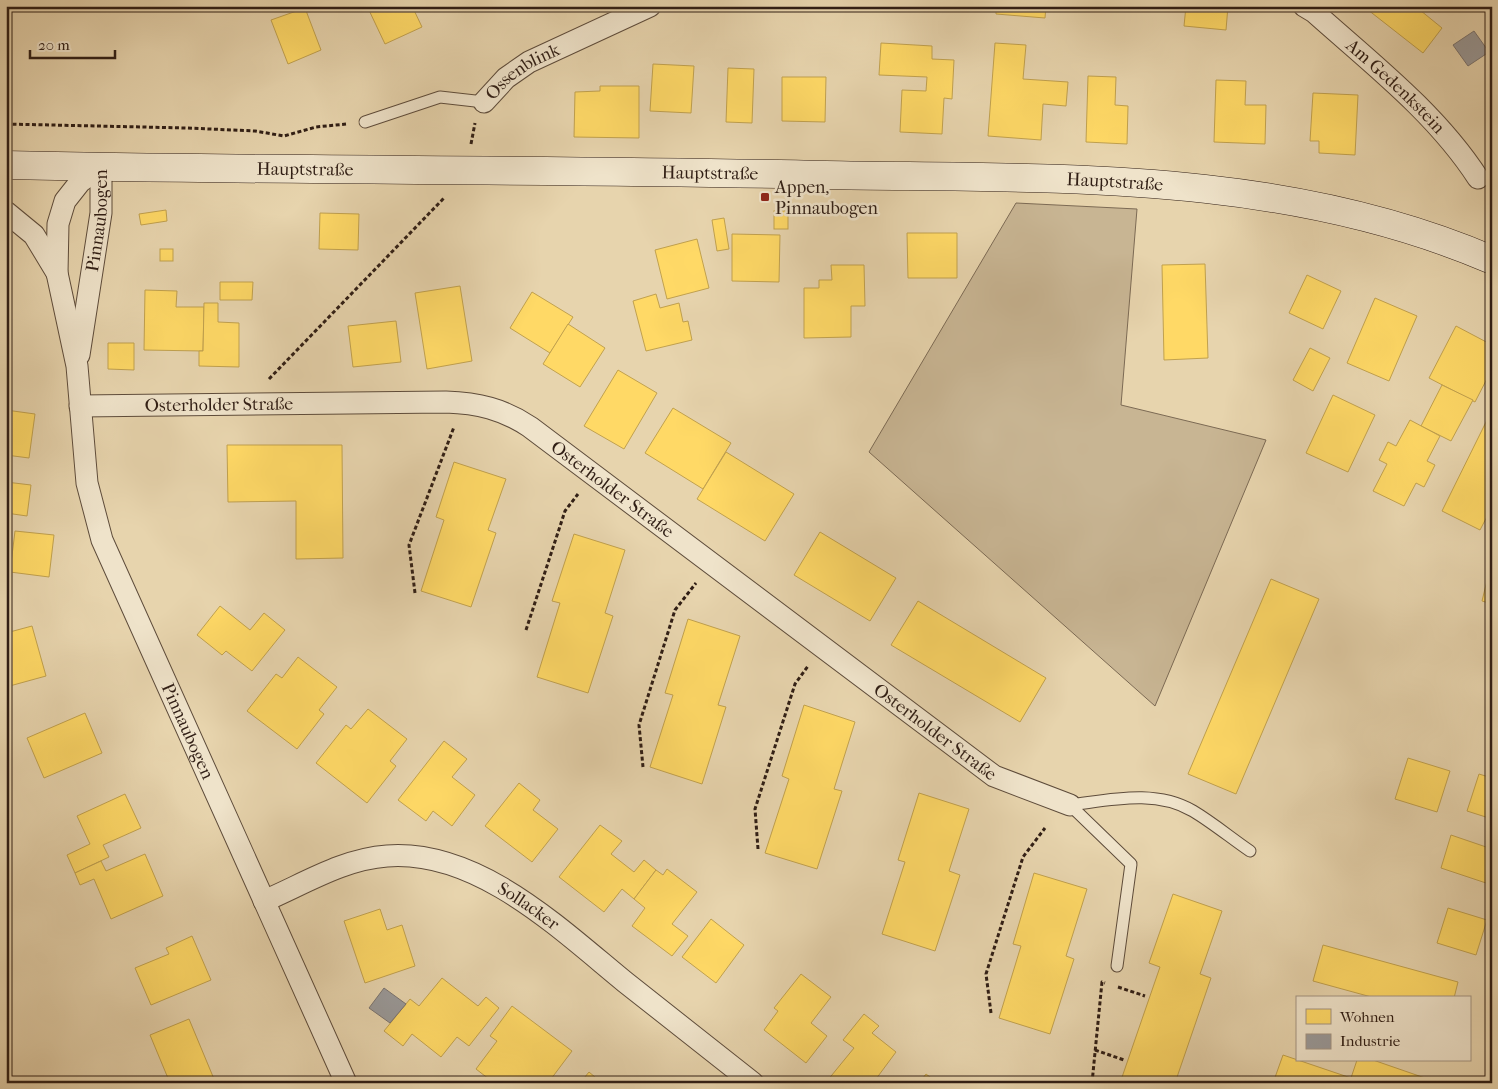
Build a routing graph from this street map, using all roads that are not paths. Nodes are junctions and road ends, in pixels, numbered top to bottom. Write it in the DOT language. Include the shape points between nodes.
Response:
graph roads {
  1 [pos="650,6"];
  2 [pos="1304,6"];
  3 [pos="484,102"];
  4 [pos="365,122"];
  5 [pos="6,164"];
  6 [pos="101,167"];
  7 [pos="1478,178"];
  8 [pos="6,212"];
  9 [pos="1492,260"];
  10 [pos="57,273"];
  11 [pos="77,366"];
  12 [pos="80,406"];
  13 [pos="1070,806"];
  14 [pos="1250,851"];
  15 [pos="264,901"];
  16 [pos="1117,966"];
  17 [pos="346,1083"];
  18 [pos="753,1083"];
  1 -- 3 [label="street, Ossenblink" via="529,62 506,78"];
  2 -- 7 [label="street, Am Gedenkstein" via="1404,92 1459,148"];
  3 -- 4 [label="lane, Ossenblink" via="440,97"];
  5 -- 6 [label="main road, Hauptstraße"];
  6 -- 9 [label="main road, Hauptstraße" via="775,174 1137,182 1218,189 1304,203 1384,221"];
  6 -- 10 [label="street, Pinnaubogen" via="80,182 65,201 58,224"];
  6 -- 11 [label="street, Pinnaubogen" via="101,213"];
  8 -- 10 [label="street, Pinnaubogen" via="34,235"];
  10 -- 11 [label="street, Pinnaubogen"];
  11 -- 12 [label="street, Pinnaubogen"];
  12 -- 13 [label="street, Osterholder Straße" via="446,402 486,405 510,414 994,776"];
  12 -- 15 [label="street, Pinnaubogen" via="87,483 102,540"];
  13 -- 14 [label="lane" via="1132,797 1173,802 1193,811"];
  13 -- 16 [label="lane" via="1131,864"];
  15 -- 17 [label="street, Pinnaubogen"];
  15 -- 18 [label="street, Sollacker" via="340,866 388,856 415,856 476,874 528,904"];
}
